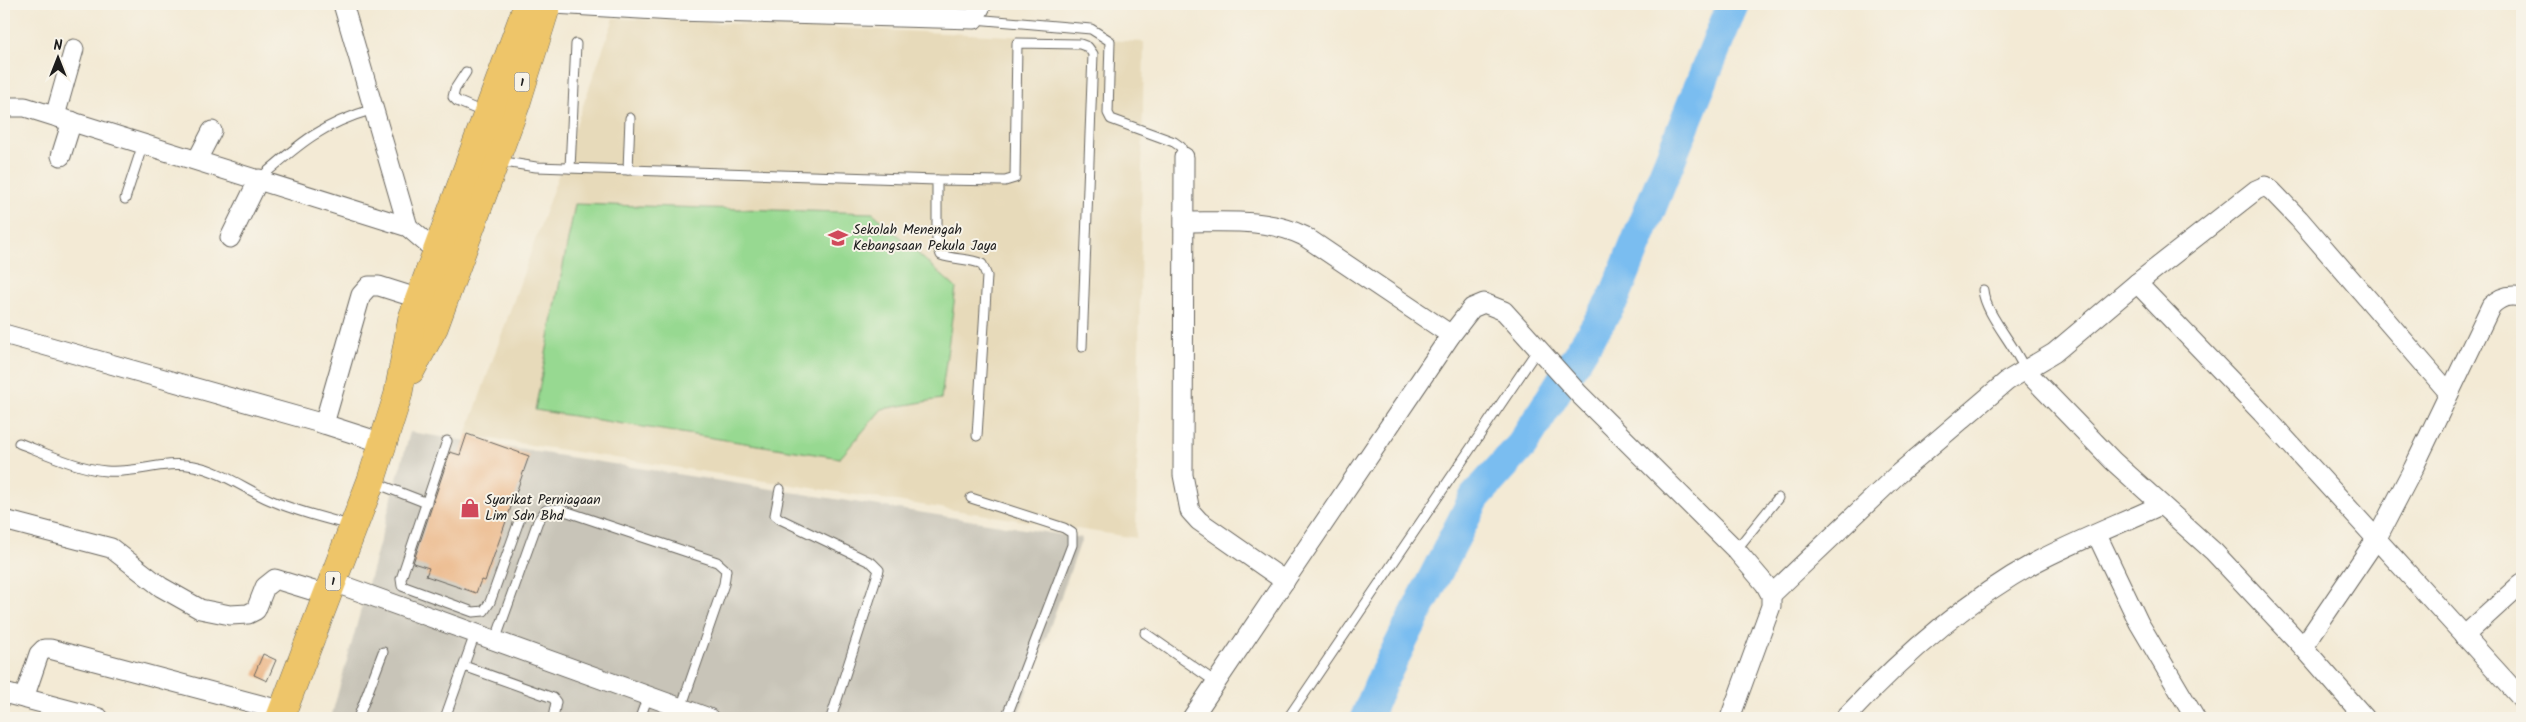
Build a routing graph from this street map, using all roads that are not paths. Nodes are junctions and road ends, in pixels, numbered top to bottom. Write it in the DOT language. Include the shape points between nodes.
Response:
graph roads {
  1 [pos="343,4"];
  2 [pos="528,4"];
  3 [pos="547,4"];
  4 [pos="554,4"];
  5 [pos="978,12"];
  6 [pos="576,44"];
  7 [pos="74,49"];
  8 [pos="466,72"];
  9 [pos="374,109"];
  10 [pos="4,110"];
  11 [pos="488,114"];
  12 [pos="630,118"];
  13 [pos="63,119"];
  14 [pos="212,131"];
  15 [pos="143,143"];
  16 [pos="61,156"];
  17 [pos="484,156"];
  18 [pos="1184,157"];
  19 [pos="197,160"];
  20 [pos="570,168"];
  21 [pos="628,170"];
  22 [pos="259,179"];
  23 [pos="937,180"];
  24 [pos="125,199"];
  25 [pos="1185,222"];
  26 [pos="408,227"];
  27 [pos="230,238"];
  28 [pos="437,252"];
  29 [pos="2137,283"];
  30 [pos="1983,290"];
  31 [pos="2522,297"];
  32 [pos="420,299"];
  33 [pos="4,334"];
  34 [pos="1451,335"];
  35 [pos="1082,347"];
  36 [pos="1538,349"];
  37 [pos="2025,370"];
  38 [pos="2449,393"];
  39 [pos="398,395"];
  40 [pos="324,424"];
  41 [pos="977,436"];
  42 [pos="448,441"];
  43 [pos="19,443"];
  44 [pos="383,443"];
  45 [pos="371,481"];
  46 [pos="780,489"];
  47 [pos="971,498"];
  48 [pos="1778,498"];
  49 [pos="427,503"];
  50 [pos="2161,505"];
  51 [pos="4,520"];
  52 [pos="519,521"];
  53 [pos="354,526"];
  54 [pos="2097,535"];
  55 [pos="2377,538"];
  56 [pos="1736,550"];
  57 [pos="1285,581"];
  58 [pos="2522,583"];
  59 [pos="330,589"];
  60 [pos="1771,595"];
  61 [pos="1145,633"];
  62 [pos="475,634"];
  63 [pos="2464,636"];
  64 [pos="495,641"];
  65 [pos="2303,647"];
  66 [pos="383,652"];
  67 [pos="464,666"];
  68 [pos="1218,683"];
  69 [pos="4,693"];
  70 [pos="648,696"];
  71 [pos="24,698"];
  72 [pos="2522,699"];
  73 [pos="681,708"];
  74 [pos="281,714"];
  75 [pos="100,718"];
  76 [pos="358,718"];
  77 [pos="445,718"];
  78 [pos="553,718"];
  79 [pos="640,718"];
  80 [pos="709,718"];
  81 [pos="830,718"];
  82 [pos="1006,718"];
  83 [pos="1192,718"];
  84 [pos="1288,718"];
  85 [pos="1730,718"];
  86 [pos="1846,718"];
  87 [pos="2196,718"];
  88 [pos="2365,718"];
  1 -- 9 [label="street"];
  2 -- 11 [label="main road, 1"];
  3 -- 17 [label="main road, 1"];
  4 -- 5 [label="street" via="674,11"];
  5 -- 18 [label="lane" via="1100,33 1110,41 1108,112 1111,119 1174,142 1181,147"];
  6 -- 20 [label="lane"];
  7 -- 13 [label="street"];
  8 -- 11 [label="lane" via="453,97"];
  9 -- 22 [label="lane" via="342,118 315,133"];
  9 -- 26 [label="street"];
  10 -- 13 [label="street" via="24,107"];
  11 -- 17 [label="main road, 1"];
  12 -- 21 [label="lane"];
  13 -- 15 [label="street"];
  13 -- 16 [label="street"];
  14 -- 19 [label="street"];
  15 -- 19 [label="street"];
  15 -- 24 [label="lane"];
  17 -- 20 [label="lane" via="536,167"];
  17 -- 28 [label="main road, 1"];
  17 -- 39 [label="main road, 1" via="434,327"];
  18 -- 25 [label="street"];
  19 -- 22 [label="street"];
  20 -- 21 [label="lane"];
  21 -- 23 [label="lane"];
  22 -- 26 [label="street"];
  22 -- 27 [label="street"];
  23 -- 35 [label="lane" via="1005,181 1015,178 1017,43 1080,44 1088,47 1093,54"];
  23 -- 41 [label="lane" via="937,243 940,254 982,264 988,276"];
  25 -- 34 [label="street" via="1284,226 1304,236"];
  25 -- 57 [label="street" via="1184,475 1188,504 1199,521"];
  26 -- 28 [label="street"];
  28 -- 32 [label="main road, 1"];
  29 -- 37 [label="street" via="2054,353"];
  29 -- 38 [label="street" via="2265,186 2299,219"];
  29 -- 55 [label="street"];
  30 -- 37 [label="lane" via="1984,302 2018,352"];
  31 -- 38 [label="street" via="2498,298 2491,306"];
  32 -- 39 [label="main road, 1" via="412,319"];
  32 -- 40 [label="street" via="380,286 369,286 361,295"];
  33 -- 40 [label="street"];
  34 -- 36 [label="street" via="1472,308 1484,304 1504,312"];
  34 -- 57 [label="street"];
  36 -- 56 [label="street" via="1578,394"];
  36 -- 84 [label="lane"];
  37 -- 50 [label="street" via="2113,461"];
  37 -- 60 [label="street" via="2007,381 1898,474"];
  38 -- 55 [label="street"];
  39 -- 44 [label="main road, 1"];
  40 -- 44 [label="street"];
  42 -- 49 [label="lane"];
  43 -- 53 [label="lane" via="106,471 169,464 194,466 216,473 270,500"];
  44 -- 45 [label="main road, 1"];
  45 -- 49 [label="lane"];
  45 -- 53 [label="main road, 1"];
  46 -- 81 [label="lane" via="774,514 780,519 872,563 879,570"];
  47 -- 82 [label="lane" via="1072,533 1072,545"];
  48 -- 56 [label="lane"];
  49 -- 52 [label="lane" via="402,586 473,612 484,611 490,602"];
  50 -- 54 [label="street"];
  50 -- 65 [label="street" via="2214,552"];
  51 -- 59 [label="street" via="111,548 161,587 200,609 230,615 248,614 256,610 265,588 275,580"];
  53 -- 59 [label="main road, 1"];
  54 -- 86 [label="street" via="2037,562 1994,588 1890,672"];
  54 -- 87 [label="street" via="2139,623"];
  55 -- 63 [label="street"];
  55 -- 65 [label="street"];
  56 -- 60 [label="street"];
  57 -- 68 [label="street"];
  58 -- 63 [label="street"];
  59 -- 62 [label="street"];
  59 -- 74 [label="main road, 1"];
  60 -- 85 [label="street" via="1767,620"];
  61 -- 68 [label="lane"];
  62 -- 64 [label="street"];
  62 -- 67 [label="lane"];
  63 -- 72 [label="street"];
  64 -- 70 [label="street"];
  64 -- 73 [label="lane" via="538,521 546,510 559,509 717,562 726,570 724,584"];
  65 -- 88 [label="street"];
  66 -- 76 [label="lane"];
  67 -- 77 [label="lane"];
  67 -- 78 [label="lane" via="553,698 556,702"];
  68 -- 83 [label="street"];
  69 -- 71 [label="street"];
  70 -- 73 [label="street"];
  70 -- 79 [label="lane"];
  71 -- 74 [label="street" via="39,654 50,649"];
  71 -- 75 [label="street"];
  73 -- 80 [label="street"];
}
